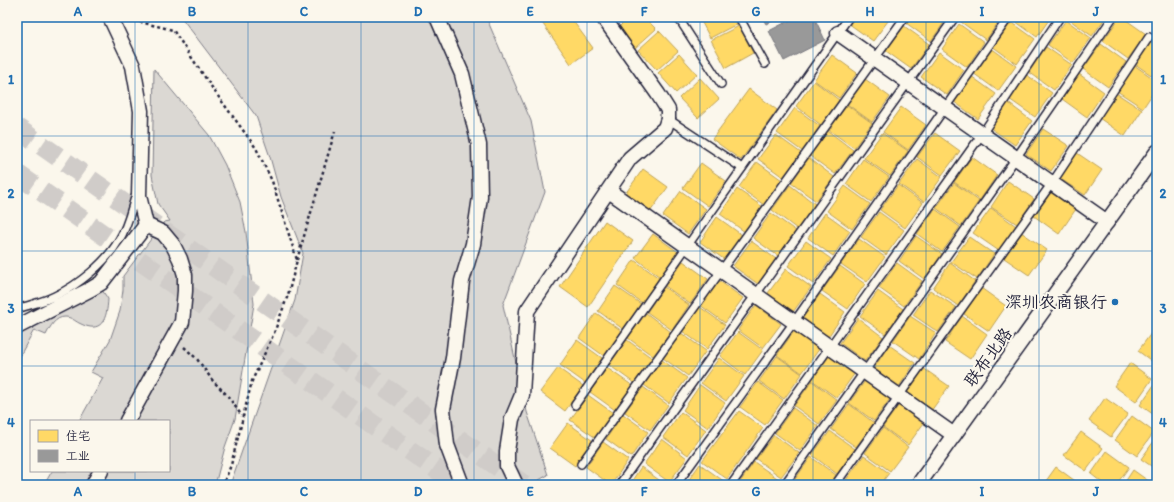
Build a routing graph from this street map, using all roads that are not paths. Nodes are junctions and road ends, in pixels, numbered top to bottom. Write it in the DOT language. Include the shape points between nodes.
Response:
graph roads {
  1 [pos="110,17"];
  2 [pos="437,17"];
  3 [pos="603,17"];
  4 [pos="676,17"];
  5 [pos="739,17"];
  6 [pos="849,17"];
  7 [pos="905,17"];
  8 [pos="955,17"];
  9 [pos="1009,17"];
  10 [pos="1060,17"];
  11 [pos="1112,17"];
  12 [pos="838,33"];
  13 [pos="1149,37"];
  14 [pos="875,58"];
  15 [pos="764,64"];
  16 [pos="908,82"];
  17 [pos="721,84"];
  18 [pos="946,108"];
  19 [pos="668,119"];
  20 [pos="982,134"];
  21 [pos="1157,152"];
  22 [pos="1016,158"];
  23 [pos="742,168"];
  24 [pos="1052,183"];
  25 [pos="138,184"];
  26 [pos="609,191"];
  27 [pos="1107,222"];
  28 [pos="146,225"];
  29 [pos="687,246"];
  30 [pos="721,270"];
  31 [pos="756,295"];
  32 [pos="17,309"];
  33 [pos="794,322"];
  34 [pos="17,327"];
  35 [pos="830,347"];
  36 [pos="864,372"];
  37 [pos="898,396"];
  38 [pos="574,405"];
  39 [pos="128,420"];
  40 [pos="954,435"];
  41 [pos="581,464"];
  42 [pos="100,472"];
  43 [pos="94,485"];
  44 [pos="462,485"];
  45 [pos="516,485"];
  46 [pos="619,485"];
  47 [pos="676,485"];
  48 [pos="732,485"];
  49 [pos="784,485"];
  50 [pos="835,485"];
  51 [pos="918,485"];
  1 -- 25 [label="street" via="133,66 141,111"];
  2 -- 44 [label="street" via="462,74 479,145 480,197 473,244 462,281 453,358 443,409 447,445"];
  3 -- 19 [label="street" via="658,94 668,110"];
  4 -- 17 [label="lane"];
  5 -- 15 [label="lane"];
  6 -- 12 [label="lane"];
  7 -- 14 [label="lane"];
  8 -- 16 [label="lane"];
  9 -- 18 [label="lane"];
  10 -- 20 [label="lane"];
  11 -- 22 [label="lane"];
  12 -- 14 [label="street"];
  12 -- 23 [label="lane"];
  13 -- 24 [label="lane"];
  14 -- 16 [label="street"];
  14 -- 30 [label="lane"];
  16 -- 18 [label="street"];
  16 -- 31 [label="lane"];
  18 -- 20 [label="street"];
  18 -- 33 [label="lane"];
  19 -- 23 [label="lane"];
  19 -- 26 [label="street" via="665,128 630,158"];
  20 -- 22 [label="street"];
  20 -- 35 [label="lane"];
  21 -- 27 [label="street, 联布北路"];
  22 -- 24 [label="street"];
  22 -- 36 [label="lane"];
  23 -- 29 [label="lane"];
  24 -- 27 [label="street"];
  24 -- 37 [label="lane"];
  25 -- 28 [label="street"];
  25 -- 32 [label="lane" via="120,240 105,261 55,296"];
  26 -- 29 [label="street"];
  26 -- 45 [label="street" via="527,311 522,395 512,420 507,451 507,466"];
  27 -- 40 [label="street, 联布北路"];
  28 -- 34 [label="street" via="101,283"];
  28 -- 39 [label="street" via="162,233 180,259 185,275 182,322"];
  29 -- 30 [label="street"];
  29 -- 38 [label="lane"];
  30 -- 31 [label="street"];
  30 -- 41 [label="lane"];
  31 -- 33 [label="street"];
  31 -- 46 [label="lane"];
  33 -- 35 [label="street"];
  33 -- 47 [label="lane"];
  35 -- 36 [label="street"];
  35 -- 48 [label="lane"];
  36 -- 37 [label="street"];
  36 -- 49 [label="lane"];
  37 -- 40 [label="street"];
  37 -- 50 [label="lane"];
  40 -- 51 [label="street, 联布北路"];
  42 -- 43 [label="street"];
}
